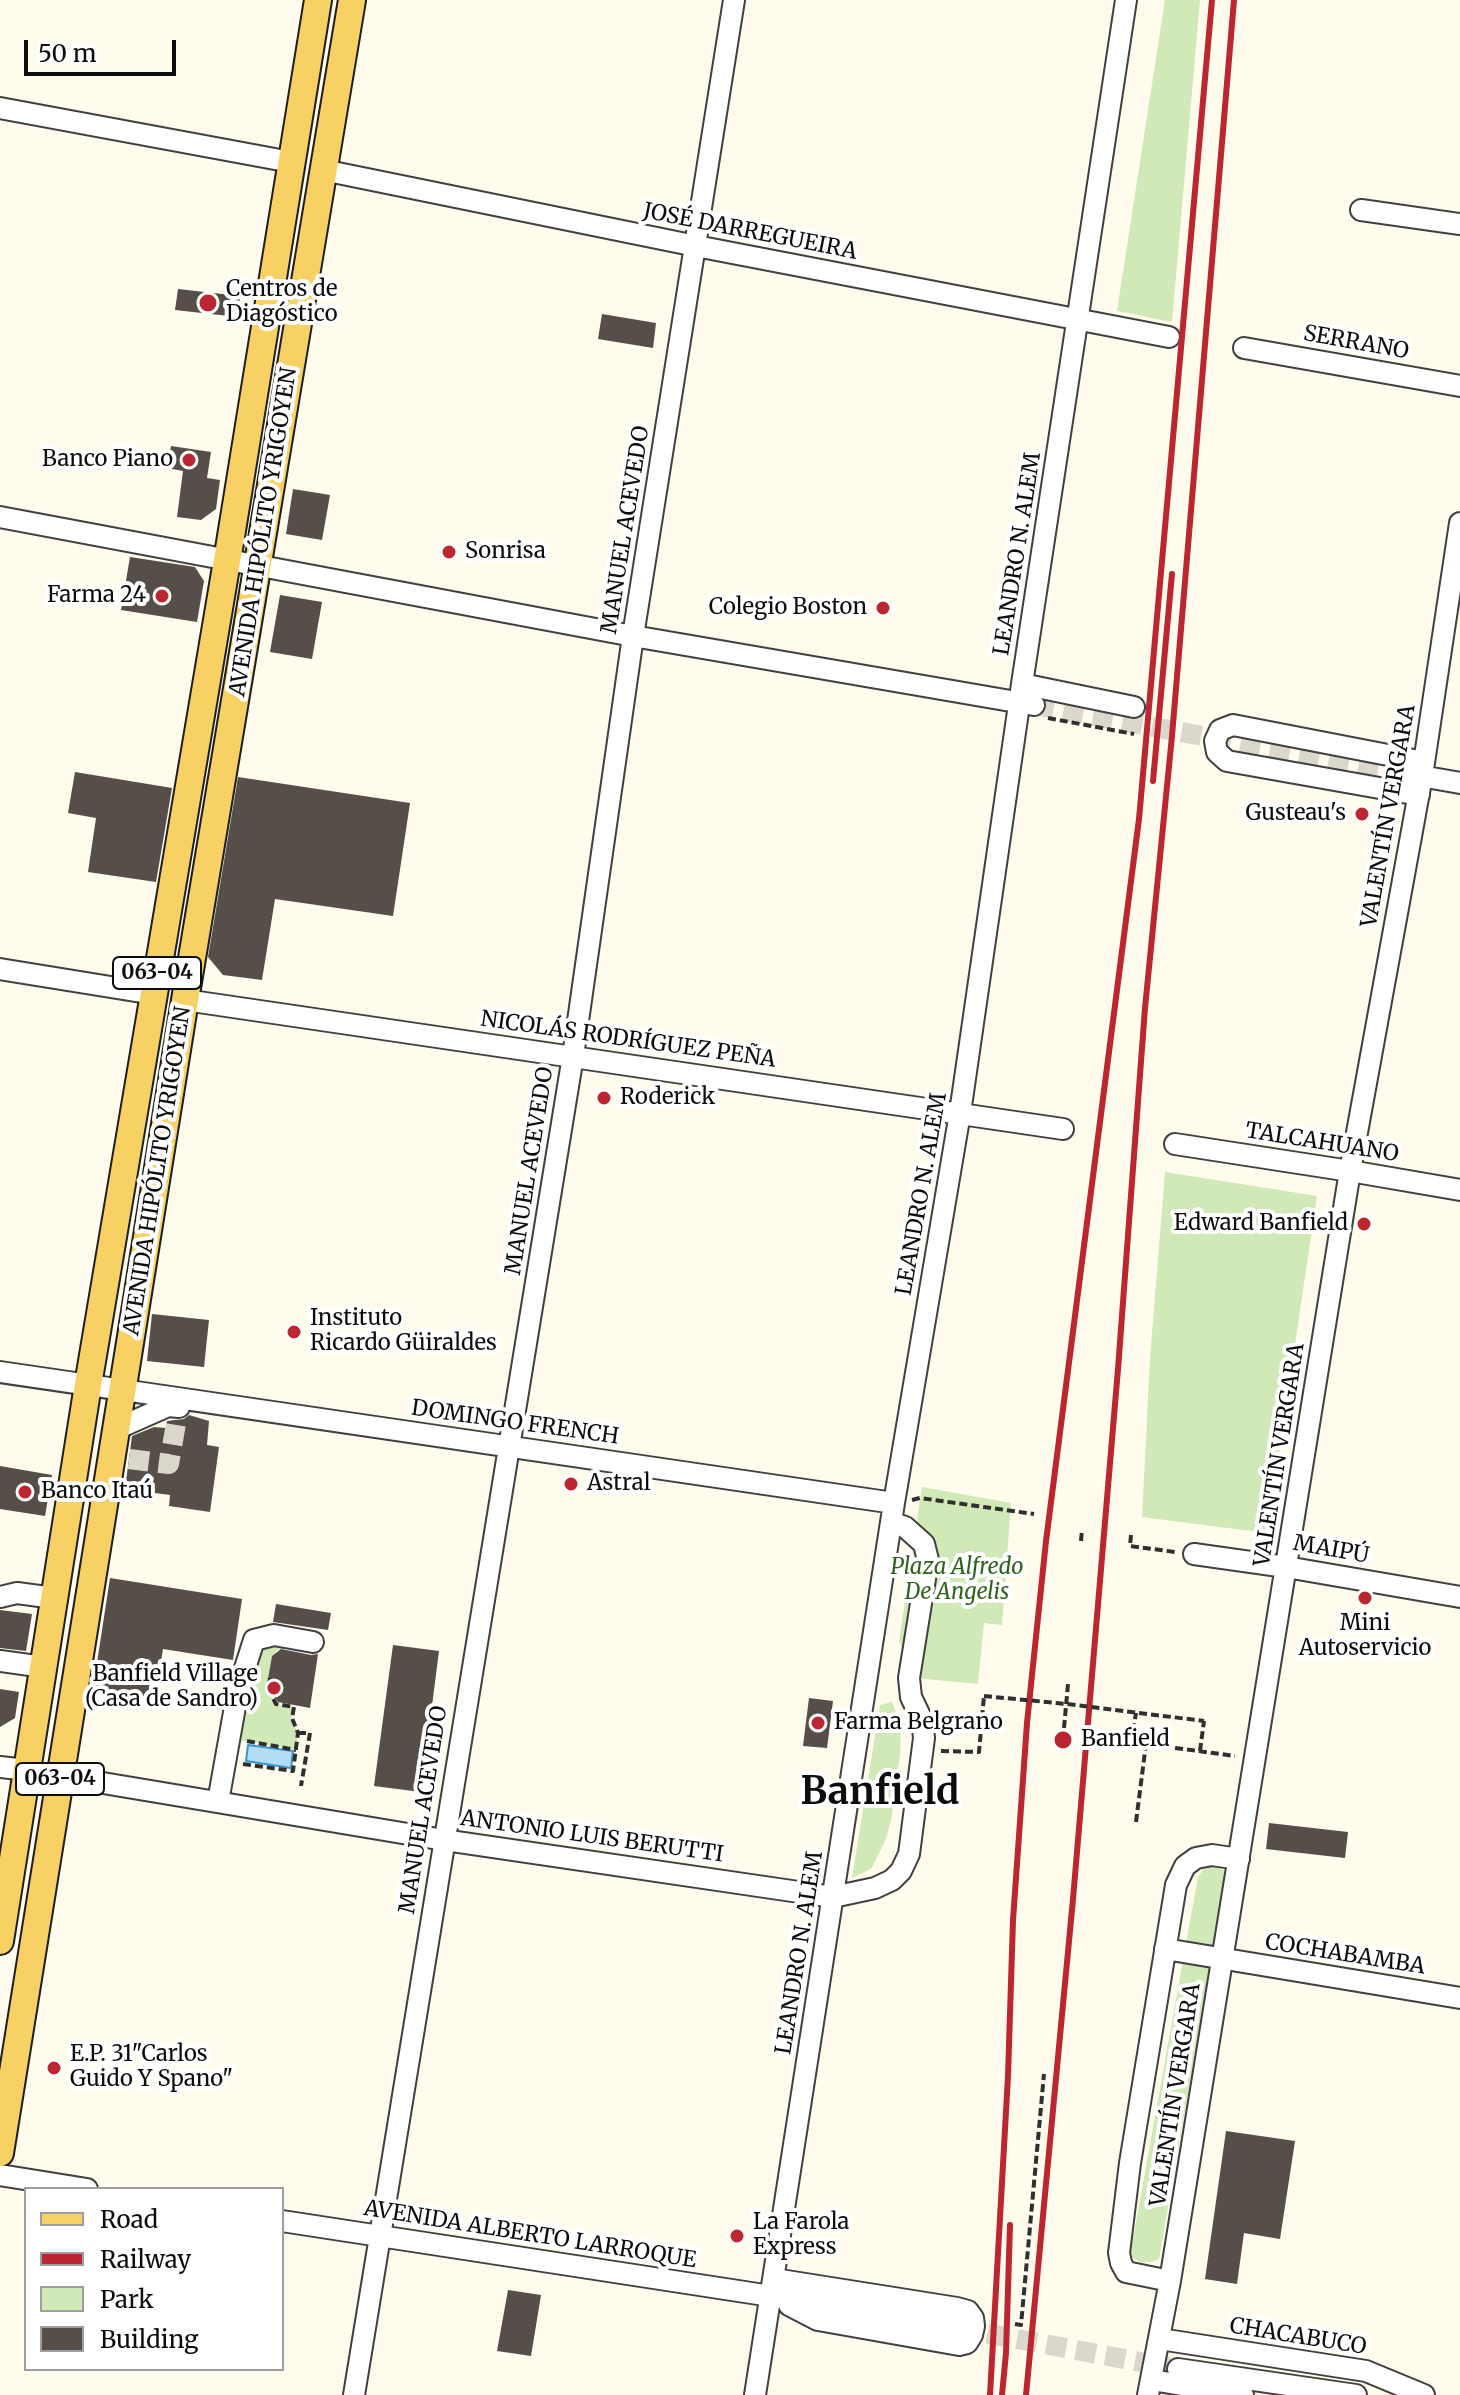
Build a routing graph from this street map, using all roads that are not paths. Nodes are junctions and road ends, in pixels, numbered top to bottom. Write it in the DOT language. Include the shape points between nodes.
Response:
graph roads {
  1 [pos="318,0"];
  2 [pos="352,0"];
  3 [pos="734,0"];
  4 [pos="1126,0"];
  5 [pos="0,108"];
  6 [pos="291,162"];
  7 [pos="323,170"];
  8 [pos="1361,210"];
  9 [pos="1460,224"];
  10 [pos="696,246"];
  11 [pos="1078,321"];
  12 [pos="1169,337"];
  13 [pos="1244,348"];
  14 [pos="1460,386"];
  15 [pos="0,517"];
  16 [pos="1460,523"];
  17 [pos="227,561"];
  18 [pos="259,566"];
  19 [pos="633,636"];
  20 [pos="1030,702"];
  21 [pos="1134,707"];
  22 [pos="1418,777"];
  23 [pos="1460,783"];
  24 [pos="0,969"];
  25 [pos="154,994"];
  26 [pos="185,1000"];
  27 [pos="573,1056"];
  28 [pos="960,1113"];
  29 [pos="1063,1129"];
  30 [pos="1175,1144"];
  31 [pos="1350,1171"];
  32 [pos="1460,1190"];
  33 [pos="0,1372"];
  34 [pos="88,1385"];
  35 [pos="122,1390"];
  36 [pos="179,1406"];
  37 [pos="508,1446"];
  38 [pos="119,1448"];
  39 [pos="892,1512"];
  40 [pos="1194,1554"];
  41 [pos="1286,1567"];
  42 [pos="6,1592"];
  43 [pos="1460,1597"];
  44 [pos="54,1598"];
  45 [pos="313,1642"];
  46 [pos="0,1661"];
  47 [pos="44,1667"];
  48 [pos="0,1767"];
  49 [pos="27,1770"];
  50 [pos="61,1776"];
  51 [pos="218,1802"];
  52 [pos="444,1840"];
  53 [pos="1239,1859"];
  54 [pos="833,1897"];
  55 [pos="0,1941"];
  56 [pos="1165,1949"];
  57 [pos="1222,1959"];
  58 [pos="1460,1998"];
  59 [pos="0,2153"];
  60 [pos="0,2175"];
  61 [pos="75,2187"];
  62 [pos="284,2221"];
  63 [pos="379,2237"];
  64 [pos="1170,2281"];
  65 [pos="773,2288"];
  66 [pos="958,2328"];
  67 [pos="1160,2339"];
  68 [pos="1178,2369"];
  69 [pos="1150,2388"];
  70 [pos="354,2395"];
  71 [pos="755,2395"];
  72 [pos="1243,2395"];
  73 [pos="1356,2395"];
  74 [pos="1424,2395"];
  1 -- 6 [label="main road, AVENIDA HIPÓLITO YRIGOYEN / 063-04"];
  2 -- 7 [label="main road, AVENIDA HIPÓLITO YRIGOYEN / 063-04"];
  3 -- 10 [label="street, MANUEL ACEVEDO"];
  4 -- 11 [label="street, LEANDRO N. ALEM"];
  5 -- 6 [label="street"];
  6 -- 17 [label="main road, AVENIDA HIPÓLITO YRIGOYEN / 063-04"];
  7 -- 10 [label="street, JOSÉ DARREGUEIRA"];
  7 -- 18 [label="main road, AVENIDA HIPÓLITO YRIGOYEN / 063-04"];
  8 -- 9 [label="street"];
  10 -- 11 [label="street, JOSÉ DARREGUEIRA"];
  10 -- 19 [label="street, MANUEL ACEVEDO"];
  11 -- 12 [label="street, JOSÉ DARREGUEIRA"];
  11 -- 20 [label="street, LEANDRO N. ALEM"];
  13 -- 14 [label="street, SERRANO"];
  15 -- 17 [label="street"];
  16 -- 22 [label="street, VALENTÍN VERGARA"];
  17 -- 18 [label="street"];
  17 -- 25 [label="main road, AVENIDA HIPÓLITO YRIGOYEN / 063-04"];
  18 -- 19 [label="street"];
  18 -- 26 [label="main road, AVENIDA HIPÓLITO YRIGOYEN / 063-04"];
  19 -- 20 [label="street"];
  19 -- 27 [label="street, MANUEL ACEVEDO"];
  20 -- 21 [label="street"];
  20 -- 28 [label="street, LEANDRO N. ALEM"];
  22 -- 22 [label="street" via="1233,725 1220,730 1215,741 1227,761"];
  22 -- 23 [label="street"];
  22 -- 31 [label="street, VALENTÍN VERGARA"];
  24 -- 25 [label="street"];
  25 -- 34 [label="main road, AVENIDA HIPÓLITO YRIGOYEN / 063-04"];
  26 -- 27 [label="street, NICOLÁS RODRÍGUEZ PEÑA"];
  26 -- 35 [label="main road, AVENIDA HIPÓLITO YRIGOYEN / 063-04"];
  27 -- 28 [label="street, NICOLÁS RODRÍGUEZ PEÑA"];
  27 -- 37 [label="street, MANUEL ACEVEDO"];
  28 -- 29 [label="street, NICOLÁS RODRÍGUEZ PEÑA"];
  28 -- 39 [label="street, LEANDRO N. ALEM"];
  30 -- 31 [label="street, TALCAHUANO"];
  31 -- 32 [label="street, TALCAHUANO"];
  31 -- 41 [label="street, VALENTÍN VERGARA"];
  33 -- 34 [label="street, DOMINGO FRENCH"];
  34 -- 35 [label="street, DOMINGO FRENCH"];
  34 -- 44 [label="main road, AVENIDA HIPÓLITO YRIGOYEN / 063-04"];
  35 -- 36 [label="street, DOMINGO FRENCH"];
  35 -- 38 [label="main road, AVENIDA HIPÓLITO YRIGOYEN / 063-04"];
  36 -- 37 [label="street, DOMINGO FRENCH"];
  36 -- 38 [label="street" via="168,1406"];
  37 -- 39 [label="street, DOMINGO FRENCH"];
  37 -- 52 [label="street, MANUEL ACEVEDO"];
  38 -- 50 [label="main road, AVENIDA HIPÓLITO YRIGOYEN / 063-04"];
  39 -- 54 [label="street, LEANDRO N. ALEM"];
  39 -- 54 [label="street" via="924,1544 928,1560 909,1678 924,1738 909,1854 892,1880"];
  40 -- 41 [label="street, MAIPÚ"];
  41 -- 43 [label="street, MAIPÚ"];
  41 -- 53 [label="street, VALENTÍN VERGARA"];
  42 -- 44 [label="street"];
  44 -- 47 [label="main road, AVENIDA HIPÓLITO YRIGOYEN / 063-04"];
  45 -- 51 [label="street" via="274,1635 254,1640 238,1690"];
  46 -- 47 [label="street"];
  47 -- 49 [label="main road, AVENIDA HIPÓLITO YRIGOYEN / 063-04"];
  48 -- 49 [label="street"];
  49 -- 55 [label="main road, AVENIDA HIPÓLITO YRIGOYEN / 063-04"];
  50 -- 51 [label="street, ANTONIO LUIS BERUTTI"];
  50 -- 59 [label="main road, AVENIDA HIPÓLITO YRIGOYEN / 063-04"];
  51 -- 52 [label="street, ANTONIO LUIS BERUTTI"];
  52 -- 54 [label="street, ANTONIO LUIS BERUTTI"];
  52 -- 63 [label="street, MANUEL ACEVEDO"];
  53 -- 56 [label="street" via="1212,1855 1185,1866 1176,1885"];
  53 -- 57 [label="street, VALENTÍN VERGARA"];
  54 -- 65 [label="street, LEANDRO N. ALEM"];
  56 -- 57 [label="street, COCHABAMBA"];
  56 -- 64 [label="street" via="1119,2253 1126,2272"];
  57 -- 58 [label="street, COCHABAMBA"];
  57 -- 64 [label="street, VALENTÍN VERGARA"];
  60 -- 61 [label="street"];
  62 -- 63 [label="street, AVENIDA ALBERTO LARROQUE"];
  63 -- 65 [label="street, AVENIDA ALBERTO LARROQUE"];
  63 -- 70 [label="street, MANUEL ACEVEDO"];
  64 -- 67 [label="street, VALENTÍN VERGARA"];
  65 -- 65 [label="street, AVENIDA ALBERTO LARROQUE" via="818,2320 959,2345 967,2343 974,2326 968,2311 957,2308"];
  65 -- 66 [label="street, AVENIDA ALBERTO LARROQUE"];
  65 -- 71 [label="street, LEANDRO N. ALEM"];
  67 -- 69 [label="street, VALENTÍN VERGARA"];
  67 -- 74 [label="street, CHACABUCO" via="1366,2371"];
  68 -- 73 [label="street"];
  69 -- 72 [label="street"];
}
